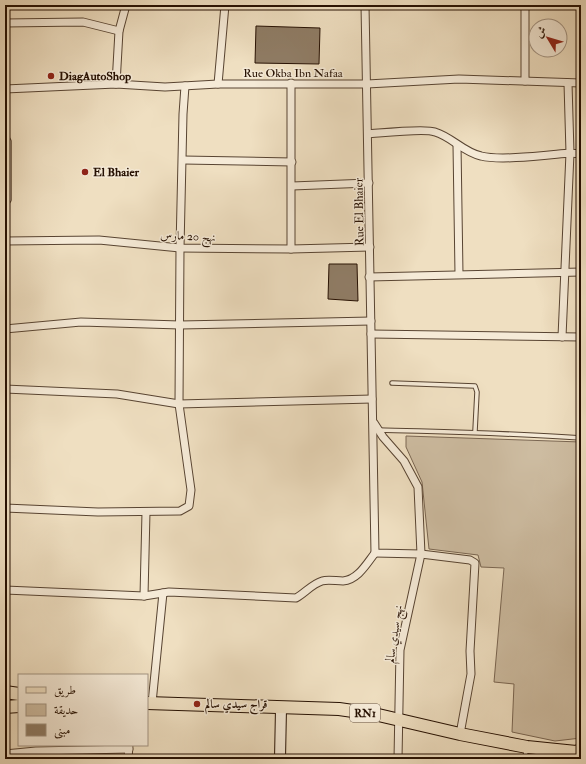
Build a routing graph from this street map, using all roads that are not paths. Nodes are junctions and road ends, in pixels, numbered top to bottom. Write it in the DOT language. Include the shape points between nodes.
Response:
graph roads {
  1 [pos="126,5"];
  2 [pos="225,5"];
  3 [pos="365,5"];
  4 [pos="526,5"];
  5 [pos="5,23"];
  6 [pos="119,30"];
  7 [pos="525,81"];
  8 [pos="291,83"];
  9 [pos="568,83"];
  10 [pos="581,83"];
  11 [pos="116,84"];
  12 [pos="218,84"];
  13 [pos="367,84"];
  14 [pos="185,86"];
  15 [pos="5,89"];
  16 [pos="5,134"];
  17 [pos="368,134"];
  18 [pos="456,145"];
  19 [pos="570,154"];
  20 [pos="581,154"];
  21 [pos="183,160"];
  22 [pos="292,162"];
  23 [pos="369,183"];
  24 [pos="292,186"];
  25 [pos="5,206"];
  26 [pos="5,241"];
  27 [pos="370,247"];
  28 [pos="180,248"];
  29 [pos="291,249"];
  30 [pos="581,272"];
  31 [pos="563,273"];
  32 [pos="459,274"];
  33 [pos="370,277"];
  34 [pos="371,321"];
  35 [pos="180,324"];
  36 [pos="5,329"];
  37 [pos="371,334"];
  38 [pos="562,337"];
  39 [pos="581,337"];
  40 [pos="392,383"];
  41 [pos="5,389"];
  42 [pos="372,399"];
  43 [pos="178,404"];
  44 [pos="373,420"];
  45 [pos="377,430"];
  46 [pos="475,432"];
  47 [pos="581,438"];
  48 [pos="5,508"];
  49 [pos="146,512"];
  50 [pos="375,553"];
  51 [pos="422,554"];
  52 [pos="5,590"];
  53 [pos="164,593"];
  54 [pos="144,596"];
  55 [pos="5,692"];
  56 [pos="18,694"];
  57 [pos="5,698"];
  58 [pos="5,701"];
  59 [pos="149,703"];
  60 [pos="18,706"];
  61 [pos="5,707"];
  62 [pos="281,708"];
  63 [pos="399,720"];
  64 [pos="460,734"];
  65 [pos="129,747"];
  66 [pos="579,752"];
  67 [pos="526,753"];
  68 [pos="5,754"];
  69 [pos="128,759"];
  70 [pos="280,759"];
  71 [pos="398,759"];
  1 -- 6 [label="street"];
  2 -- 12 [label="street"];
  3 -- 13 [label="street, Rue El Bhaier"];
  4 -- 7 [label="street"];
  5 -- 6 [label="street" via="83,22"];
  6 -- 11 [label="street"];
  7 -- 9 [label="street, Rue Okba Ibn Nafaa"];
  7 -- 13 [label="street, Rue Okba Ibn Nafaa" via="459,79"];
  8 -- 12 [label="street, Rue Okba Ibn Nafaa"];
  8 -- 13 [label="street, Rue Okba Ibn Nafaa"];
  8 -- 22 [label="street"];
  9 -- 10 [label="street, Rue Okba Ibn Nafaa"];
  9 -- 19 [label="street"];
  11 -- 14 [label="street, Rue Okba Ibn Nafaa"];
  11 -- 15 [label="street, Rue Okba Ibn Nafaa"];
  12 -- 14 [label="street, Rue Okba Ibn Nafaa"];
  13 -- 17 [label="street, Rue El Bhaier"];
  14 -- 21 [label="street"];
  16 -- 25 [label="lane" via="9,141 9,200"];
  17 -- 18 [label="street" via="434,131"];
  17 -- 23 [label="street, Rue El Bhaier"];
  18 -- 19 [label="street" via="481,156 499,158"];
  18 -- 32 [label="street"];
  19 -- 20 [label="street"];
  19 -- 31 [label="street"];
  21 -- 22 [label="street"];
  21 -- 28 [label="street"];
  22 -- 24 [label="street"];
  23 -- 24 [label="street"];
  23 -- 27 [label="street, Rue El Bhaier"];
  24 -- 29 [label="street"];
  26 -- 28 [label="street, نهج 20 مارس" via="99,240"];
  27 -- 29 [label="street, نهج 20 مارس"];
  27 -- 33 [label="street, Rue El Bhaier"];
  28 -- 29 [label="street, نهج 20 مارس"];
  28 -- 35 [label="street"];
  30 -- 31 [label="street"];
  31 -- 32 [label="street"];
  31 -- 38 [label="street"];
  32 -- 33 [label="street"];
  33 -- 34 [label="street, Rue El Bhaier"];
  34 -- 35 [label="street"];
  34 -- 37 [label="street, Rue El Bhaier"];
  35 -- 36 [label="street" via="81,322"];
  35 -- 43 [label="street"];
  37 -- 38 [label="street"];
  37 -- 42 [label="street, Rue El Bhaier"];
  38 -- 39 [label="street"];
  40 -- 46 [label="lane" via="475,386"];
  41 -- 43 [label="street" via="117,394"];
  42 -- 43 [label="street"];
  42 -- 44 [label="street, Rue El Bhaier"];
  43 -- 49 [label="street" via="191,502 180,511"];
  44 -- 45 [label="street, نهج سيدي سالم"];
  44 -- 50 [label="street, Rue El Bhaier"];
  45 -- 46 [label="lane"];
  45 -- 51 [label="street, نهج سيدي سالم" via="404,461 418,487"];
  46 -- 47 [label="lane"];
  48 -- 49 [label="street"];
  49 -- 54 [label="street"];
  50 -- 51 [label="street"];
  50 -- 53 [label="street" via="351,579 323,580 296,598"];
  51 -- 63 [label="street, نهج سيدي سالم" via="400,650"];
  51 -- 64 [label="street" via="470,560 476,566 470,651 471,674"];
  52 -- 54 [label="street"];
  53 -- 54 [label="street"];
  53 -- 59 [label="street"];
  55 -- 56 [label="main road"];
  57 -- 58 [label="main road"];
  59 -- 62 [label="main road, RN1"];
  60 -- 61 [label="main road"];
  62 -- 63 [label="main road, RN1" via="339,709"];
  62 -- 70 [label="main road"];
  63 -- 64 [label="main road, RN1"];
  63 -- 71 [label="street, نهج سيدي سالم"];
  64 -- 67 [label="main road, RN1"];
  65 -- 68 [label="street"];
  65 -- 69 [label="street"];
  66 -- 67 [label="main road, RN1"];
}
